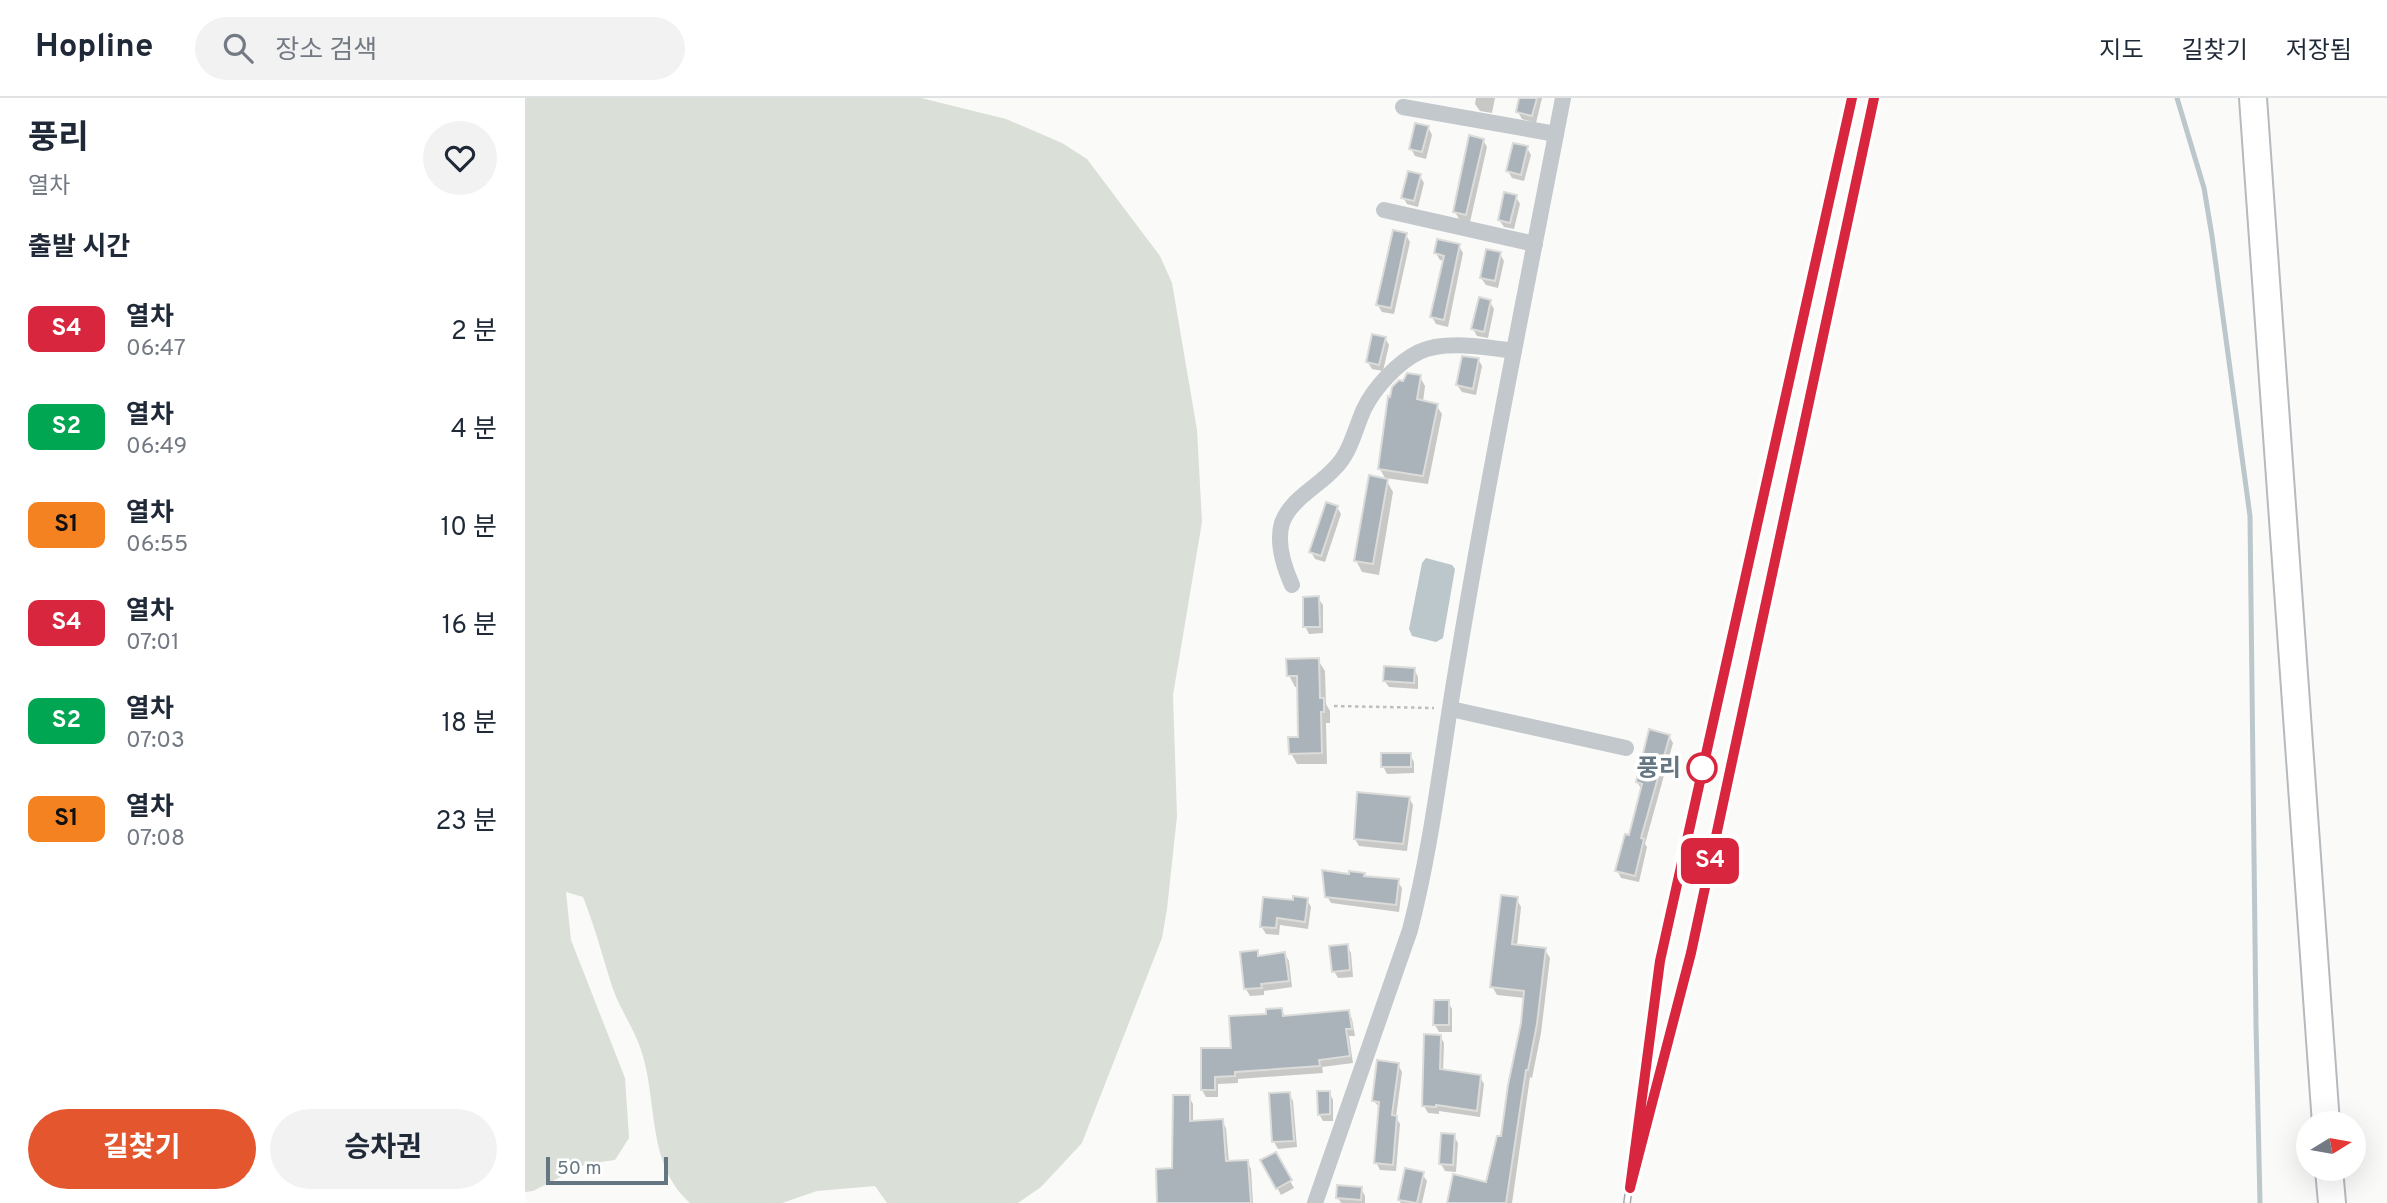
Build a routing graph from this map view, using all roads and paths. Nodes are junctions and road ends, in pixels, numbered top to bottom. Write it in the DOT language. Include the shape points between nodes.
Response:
graph roads {
  1 [pos="1563,98"];
  2 [pos="2253,98"];
  3 [pos="1403,107"];
  4 [pos="1556,134"];
  5 [pos="1384,210"];
  6 [pos="1535,244"];
  7 [pos="1514,351"];
  8 [pos="1292,586"];
  9 [pos="1334,706"];
  10 [pos="1451,709"];
  11 [pos="1626,748"];
  12 [pos="2325,1111"];
  13 [pos="2330,1181"];
  14 [pos="1315,1203"];
  15 [pos="2332,1203"];
  1 -- 4 [label="street"];
  2 -- 12 [label="main road"];
  3 -- 4 [label="street"];
  4 -- 6 [label="street"];
  5 -- 6 [label="street"];
  6 -- 7 [label="street"];
  7 -- 8 [label="street" via="1473,346 1422,350 1387,379 1365,406 1348,452 1289,510 1282,524 1283,564"];
  7 -- 10 [label="street"];
  9 -- 10 [label="path"];
  10 -- 11 [label="street"];
  10 -- 14 [label="street" via="1429,847 1410,930"];
  13 -- 15 [label="main road"];
}
